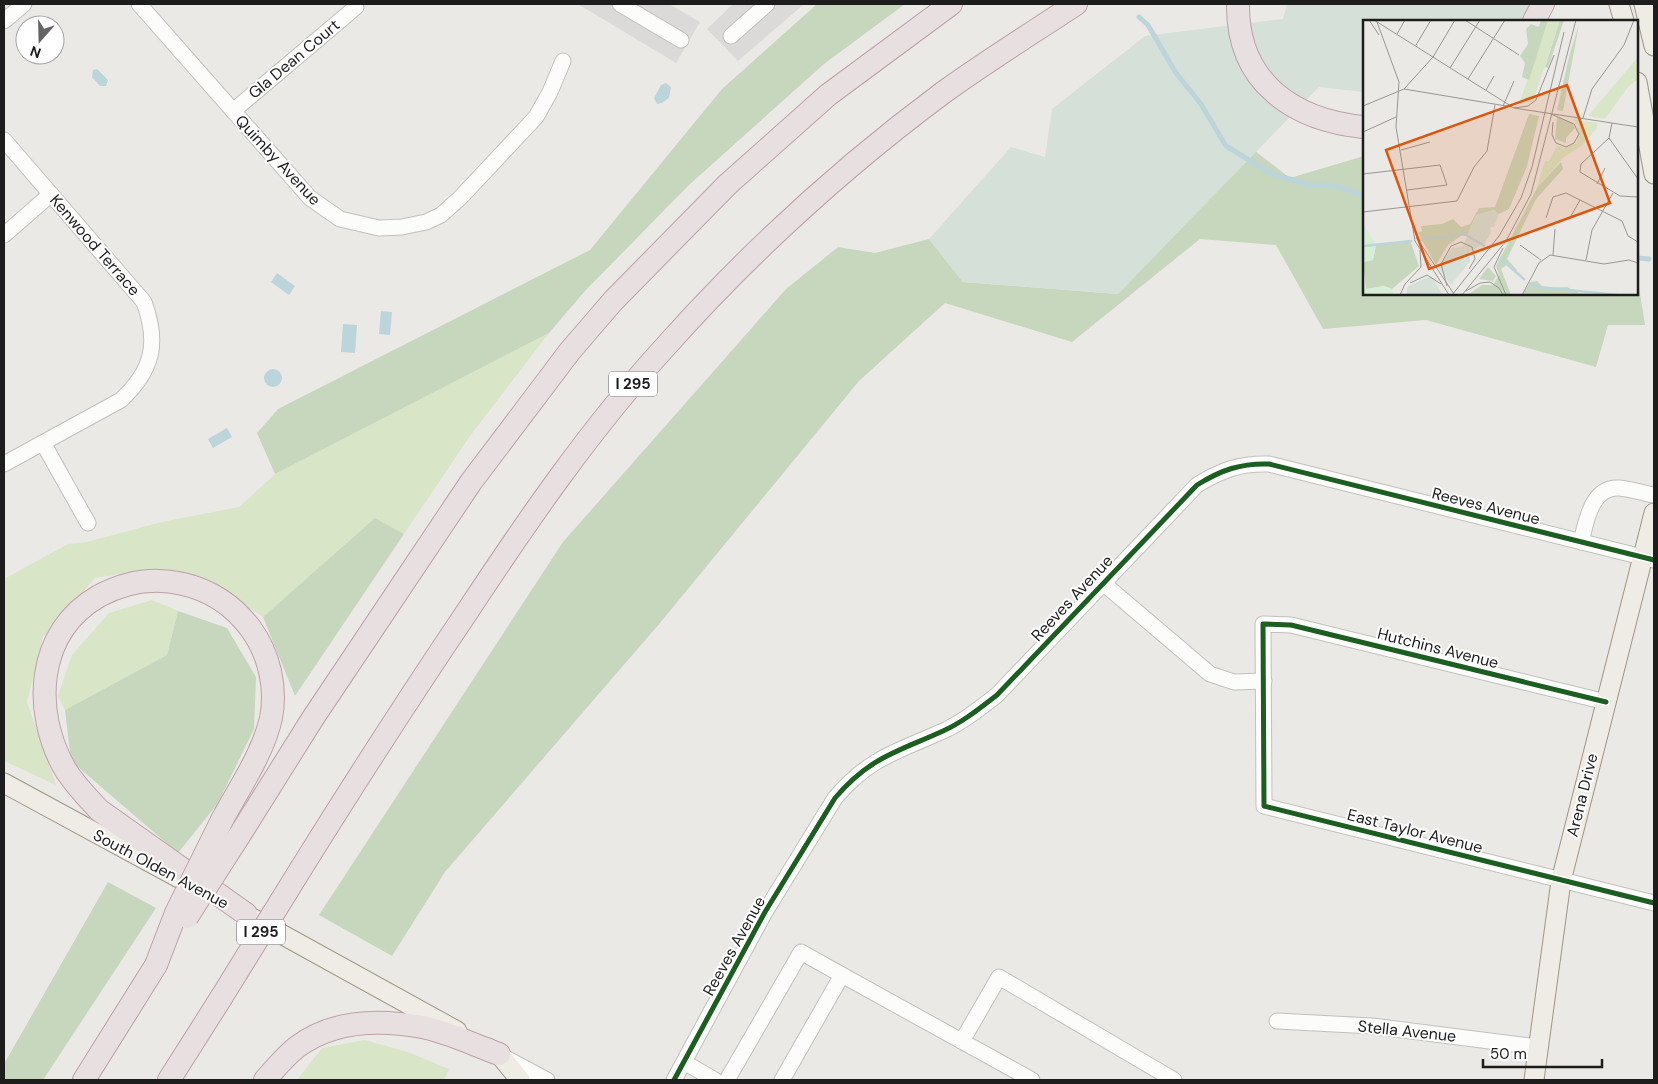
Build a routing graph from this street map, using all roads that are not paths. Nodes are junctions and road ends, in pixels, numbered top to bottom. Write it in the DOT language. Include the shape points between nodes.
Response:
graph roads {
  1 [pos="24,4"];
  2 [pos="139,4"];
  3 [pos="620,4"];
  4 [pos="767,4"];
  5 [pos="934,4"];
  6 [pos="951,4"];
  7 [pos="1076,4"];
  8 [pos="1238,4"];
  9 [pos="1543,4"];
  10 [pos="1619,4"];
  11 [pos="1644,4"];
  12 [pos="356,7"];
  13 [pos="1535,20"];
  14 [pos="1624,20"];
  15 [pos="4,21"];
  16 [pos="731,36"];
  17 [pos="681,40"];
  18 [pos="1654,46"];
  19 [pos="563,61"];
  20 [pos="1638,87"];
  21 [pos="828,96"];
  22 [pos="233,111"];
  23 [pos="1363,126"];
  24 [pos="4,140"];
  25 [pos="1654,174"];
  26 [pos="51,194"];
  27 [pos="4,235"];
  28 [pos="43,443"];
  29 [pos="4,464"];
  30 [pos="1654,495"];
  31 [pos="1654,513"];
  32 [pos="88,523"];
  33 [pos="1581,542"];
  34 [pos="1649,558"];
  35 [pos="1103,583"];
  36 [pos="1264,681"];
  37 [pos="1606,702"];
  38 [pos="4,783"];
  39 [pos="1561,881"];
  40 [pos="1654,902"];
  41 [pos="246,914"];
  42 [pos="156,965"];
  43 [pos="842,975"];
  44 [pos="1277,1021"];
  45 [pos="962,1041"];
  46 [pos="1537,1047"];
  47 [pos="499,1054"];
  48 [pos="684,1062"];
  49 [pos="84,1080"];
  50 [pos="169,1080"];
  51 [pos="265,1080"];
  52 [pos="520,1080"];
  53 [pos="547,1080"];
  54 [pos="674,1080"];
  55 [pos="715,1080"];
  56 [pos="727,1080"];
  57 [pos="782,1080"];
  58 [pos="1032,1080"];
  59 [pos="1174,1080"];
  60 [pos="1534,1080"];
  1 -- 15 [label="street"];
  2 -- 22 [label="street, Quimby Avenue"];
  3 -- 17 [label="street"];
  4 -- 16 [label="street"];
  5 -- 21 [label="highway"];
  6 -- 21 [label="highway"];
  7 -- 50 [label="highway, I 295, bridge" via="945,92 821,191 768,240 664,347 584,445 528,521 371,756"];
  8 -- 23 [label="highway" via="1239,26 1250,58 1265,84 1294,108 1320,119"];
  9 -- 13 [label="highway"];
  10 -- 14 [label="main road"];
  11 -- 18 [label="main road"];
  12 -- 22 [label="street, Gla Dean Court"];
  19 -- 22 [label="street, Quimby Avenue" via="536,117 460,198 441,215 402,227 379,228 358,224 340,219 326,210 310,198"];
  20 -- 25 [label="main road"];
  21 -- 42 [label="highway, bridge" via="776,140 681,230 613,301 529,402 466,490 314,718"];
  24 -- 26 [label="street, Kenwood Terrace"];
  26 -- 27 [label="street"];
  26 -- 28 [label="street, Kenwood Terrace" via="144,302 153,339 145,373 135,387 121,400"];
  28 -- 29 [label="street, Kenwood Terrace"];
  28 -- 32 [label="street"];
  30 -- 33 [label="street" via="1616,488 1600,495 1590,510"];
  31 -- 34 [label="main road, Arena Drive"];
  33 -- 34 [label="street, Reeves Avenue"];
  33 -- 35 [label="street, Reeves Avenue" via="1269,464 1252,464 1234,466 1198,485"];
  34 -- 37 [label="main road, Arena Drive"];
  35 -- 36 [label="street" via="1210,674 1234,682"];
  35 -- 48 [label="street, Reeves Avenue" via="998,695 945,730 889,753 866,767 834,798 766,912"];
  36 -- 37 [label="street, Hutchins Avenue" via="1263,624 1291,625"];
  36 -- 39 [label="street, East Taylor Avenue" via="1264,806"];
  37 -- 39 [label="main road, Arena Drive"];
  38 -- 41 [label="main road, South Olden Avenue"];
  39 -- 40 [label="street, East Taylor Avenue"];
  39 -- 46 [label="main road, Arena Drive"];
  41 -- 42 [label="highway, bridge" via="99,810 71,777 55,746 44,700 44,674 50,653 75,615 92,600 111,590 152,580 171,581 193,586 229,605 258,638 271,676 271,718 264,739 222,820 176,913"];
  41 -- 47 [label="main road, South Olden Avenue"];
  42 -- 49 [label="highway"];
  43 -- 45 [label="street"];
  43 -- 56 [label="street" via="801,952"];
  43 -- 57 [label="street"];
  44 -- 46 [label="street, Stella Avenue" via="1372,1026"];
  45 -- 58 [label="street"];
  45 -- 59 [label="street" via="1000,977"];
  46 -- 60 [label="main road, Arena Drive"];
  47 -- 51 [label="highway" via="424,1027 361,1022 318,1034 296,1048"];
  47 -- 52 [label="main road, South Olden Avenue"];
  47 -- 53 [label="street"];
  48 -- 54 [label="street, Reeves Avenue"];
  48 -- 55 [label="street"];
}
